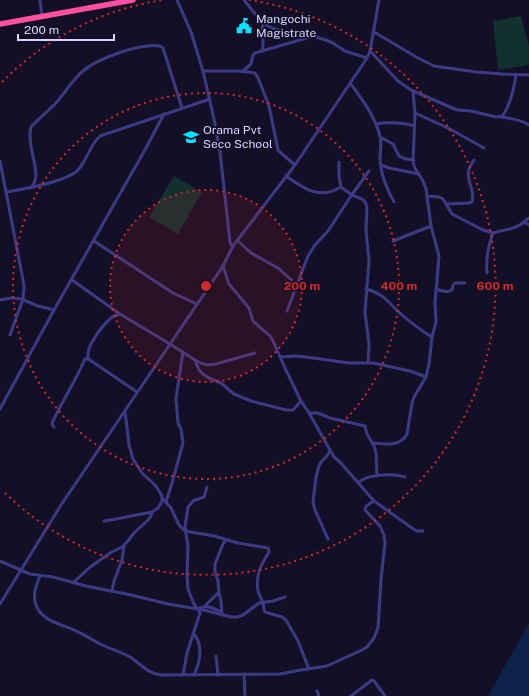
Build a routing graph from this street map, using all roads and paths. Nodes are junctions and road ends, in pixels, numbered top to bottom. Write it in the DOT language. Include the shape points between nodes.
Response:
graph roads {
  1 [pos="40,0"];
  2 [pos="133,0"];
  3 [pos="177,0"];
  4 [pos="244,0"];
  5 [pos="379,0"];
  6 [pos="42,16"];
  7 [pos="263,22"];
  8 [pos="0,24"];
  9 [pos="374,32"];
  10 [pos="312,36"];
  11 [pos="262,51"];
  12 [pos="370,51"];
  13 [pos="367,58"];
  14 [pos="203,71"];
  15 [pos="242,71"];
  16 [pos="516,75"];
  17 [pos="529,75"];
  18 [pos="350,83"];
  19 [pos="413,91"];
  20 [pos="210,99"];
  21 [pos="182,108"];
  22 [pos="415,113"];
  23 [pos="164,114"];
  24 [pos="502,117"];
  25 [pos="376,124"];
  26 [pos="529,125"];
  27 [pos="414,126"];
  28 [pos="380,137"];
  29 [pos="484,148"];
  30 [pos="0,160"];
  31 [pos="414,160"];
  32 [pos="474,160"];
  33 [pos="338,162"];
  34 [pos="295,165"];
  35 [pos="381,165"];
  36 [pos="369,171"];
  37 [pos="419,174"];
  38 [pos="286,176"];
  39 [pos="32,187"];
  40 [pos="341,187"];
  41 [pos="6,192"];
  42 [pos="352,195"];
  43 [pos="427,196"];
  44 [pos="394,202"];
  45 [pos="446,204"];
  46 [pos="529,218"];
  47 [pos="523,222"];
  48 [pos="529,225"];
  49 [pos="430,226"];
  50 [pos="492,233"];
  51 [pos="94,241"];
  52 [pos="238,241"];
  53 [pos="393,241"];
  54 [pos="233,246"];
  55 [pos="223,266"];
  56 [pos="487,273"];
  57 [pos="72,280"];
  58 [pos="465,282"];
  59 [pos="296,284"];
  60 [pos="366,289"];
  61 [pos="436,289"];
  62 [pos="23,299"];
  63 [pos="0,300"];
  64 [pos="197,304"];
  65 [pos="54,310"];
  66 [pos="287,311"];
  67 [pos="120,314"];
  68 [pos="10,335"];
  69 [pos="432,337"];
  70 [pos="170,344"];
  71 [pos="183,352"];
  72 [pos="255,353"];
  73 [pos="280,357"];
  74 [pos="87,358"];
  75 [pos="195,360"];
  76 [pos="368,363"];
  77 [pos="426,377"];
  78 [pos="137,392"];
  79 [pos="301,401"];
  80 [pos="0,409"];
  81 [pos="125,411"];
  82 [pos="309,413"];
  83 [pos="54,427"];
  84 [pos="373,443"];
  85 [pos="330,451"];
  86 [pos="377,476"];
  87 [pos="405,477"];
  88 [pos="358,483"];
  89 [pos="207,486"];
  90 [pos="163,499"];
  91 [pos="166,502"];
  92 [pos="374,502"];
  93 [pos="152,512"];
  94 [pos="104,520"];
  95 [pos="185,531"];
  96 [pos="423,531"];
  97 [pos="328,539"];
  98 [pos="226,540"];
  99 [pos="124,546"];
  100 [pos="0,561"];
  101 [pos="21,570"];
  102 [pos="40,576"];
  103 [pos="73,583"];
  104 [pos="112,591"];
  105 [pos="218,592"];
  106 [pos="285,597"];
  107 [pos="263,602"];
  108 [pos="0,604"];
  109 [pos="205,606"];
  110 [pos="197,609"];
  111 [pos="222,614"];
  112 [pos="194,634"];
  113 [pos="216,656"];
  114 [pos="309,668"];
  115 [pos="244,674"];
  116 [pos="183,675"];
  117 [pos="194,675"];
  118 [pos="218,675"];
  119 [pos="317,691"];
  120 [pos="245,696"];
  121 [pos="319,696"];
  122 [pos="351,696"];
  123 [pos="385,696"];
  1 -- 6 [label="street"];
  2 -- 6 [label="highway"];
  3 -- 14 [label="street" via="191,32"];
  4 -- 7 [label="street"];
  5 -- 9 [label="street"];
  6 -- 8 [label="highway"];
  7 -- 10 [label="street" via="280,31"];
  7 -- 11 [label="street"];
  9 -- 12 [label="street"];
  9 -- 16 [label="street" via="434,66"];
  10 -- 11 [label="street"];
  10 -- 13 [label="street"];
  11 -- 15 [label="street" via="254,54 251,64"];
  12 -- 13 [label="street"];
  12 -- 19 [label="street" via="398,81"];
  13 -- 18 [label="street"];
  14 -- 15 [label="street"];
  14 -- 20 [label="street"];
  15 -- 34 [label="street" via="252,72 258,78 269,106 278,150"];
  16 -- 17 [label="street"];
  16 -- 24 [label="street"];
  18 -- 25 [label="street"];
  18 -- 34 [label="street"];
  19 -- 22 [label="street"];
  19 -- 24 [label="street" via="457,110"];
  20 -- 21 [label="street"];
  20 -- 54 [label="street" via="219,142 230,242"];
  21 -- 23 [label="street"];
  21 -- 39 [label="street" via="160,46 113,54 94,64 79,75 32,127 30,139 36,176"];
  22 -- 27 [label="street"];
  22 -- 29 [label="street"];
  23 -- 39 [label="street" via="100,136 72,175"];
  23 -- 51 [label="street"];
  24 -- 26 [label="street" via="516,119"];
  25 -- 27 [label="street" via="392,122"];
  25 -- 28 [label="street"];
  27 -- 31 [label="street"];
  28 -- 31 [label="street" via="392,143 399,156"];
  28 -- 35 [label="street"];
  30 -- 41 [label="street"];
  31 -- 37 [label="street"];
  32 -- 45 [label="street" via="468,170 472,202"];
  33 -- 40 [label="street"];
  34 -- 38 [label="street"];
  35 -- 37 [label="street"];
  35 -- 44 [label="street"];
  36 -- 42 [label="street"];
  37 -- 43 [label="street"];
  38 -- 40 [label="street" via="303,188 317,192 332,192"];
  38 -- 52 [label="street"];
  39 -- 41 [label="street"];
  40 -- 42 [label="street"];
  41 -- 62 [label="street" via="24,285"];
  42 -- 59 [label="street" via="311,252"];
  42 -- 60 [label="street" via="362,199 367,207 369,261"];
  43 -- 45 [label="street" via="439,197"];
  43 -- 49 [label="street"];
  45 -- 50 [label="street" via="454,216"];
  46 -- 47 [label="street"];
  47 -- 48 [label="street"];
  47 -- 50 [label="street" via="513,228"];
  49 -- 53 [label="street"];
  49 -- 61 [label="street" via="439,254"];
  50 -- 56 [label="street" via="488,248"];
  51 -- 57 [label="street"];
  51 -- 64 [label="street" via="173,293"];
  52 -- 54 [label="street"];
  52 -- 59 [label="street" via="252,253 278,268"];
  54 -- 55 [label="street"];
  55 -- 64 [label="street"];
  55 -- 73 [label="street" via="229,284 248,308 254,323 273,341"];
  57 -- 65 [label="street"];
  57 -- 67 [label="street"];
  58 -- 61 [label="street" via="453,284 450,291"];
  59 -- 66 [label="street"];
  60 -- 69 [label="street" via="385,297 401,314"];
  60 -- 76 [label="street"];
  61 -- 69 [label="street" via="436,322"];
  62 -- 63 [label="street"];
  62 -- 65 [label="street"];
  62 -- 68 [label="street"];
  64 -- 70 [label="street"];
  65 -- 80 [label="street"];
  67 -- 70 [label="street"];
  67 -- 74 [label="street" via="112,318 98,333 88,348"];
  69 -- 77 [label="street"];
  70 -- 71 [label="street"];
  70 -- 78 [label="street"];
  71 -- 75 [label="street"];
  71 -- 91 [label="street" via="176,398 183,443"];
  72 -- 75 [label="street" via="212,365"];
  73 -- 76 [label="street" via="306,356 349,364"];
  73 -- 79 [label="street"];
  74 -- 78 [label="street"];
  74 -- 83 [label="street" via="53,421"];
  75 -- 79 [label="street" via="199,370 206,376 243,398 286,410 295,409"];
  76 -- 77 [label="street"];
  77 -- 84 [label="street" via="412,403 406,437 395,444"];
  78 -- 81 [label="street"];
  79 -- 82 [label="street"];
  81 -- 90 [label="street" via="133,459 142,473 156,486"];
  81 -- 101 [label="street" via="65,499"];
  82 -- 84 [label="street" via="364,425"];
  82 -- 85 [label="street"];
  84 -- 86 [label="street"];
  85 -- 88 [label="street"];
  85 -- 97 [label="street" via="319,466 313,502"];
  86 -- 87 [label="street"];
  86 -- 88 [label="street" via="363,479"];
  88 -- 92 [label="street"];
  89 -- 95 [label="street" via="204,497 193,501 188,507"];
  90 -- 91 [label="street"];
  90 -- 93 [label="street"];
  91 -- 95 [label="street" via="178,525"];
  92 -- 96 [label="street" via="417,531"];
  92 -- 114 [label="street" via="366,506 366,510 380,526 385,543 377,631 362,650 327,666"];
  93 -- 94 [label="street"];
  93 -- 99 [label="street"];
  95 -- 98 [label="street"];
  95 -- 110 [label="street" via="188,547 188,589"];
  98 -- 105 [label="street" via="215,564"];
  98 -- 107 [label="street" via="269,549 260,565 258,577 258,590"];
  99 -- 103 [label="street" via="89,568"];
  99 -- 104 [label="street"];
  100 -- 101 [label="street"];
  101 -- 102 [label="street"];
  101 -- 108 [label="street"];
  102 -- 103 [label="street"];
  102 -- 116 [label="street" via="34,599 39,611 47,619 129,657 154,674"];
  103 -- 104 [label="street"];
  104 -- 110 [label="street"];
  105 -- 109 [label="street"];
  105 -- 111 [label="street"];
  106 -- 107 [label="street"];
  107 -- 111 [label="street" via="237,616"];
  107 -- 114 [label="street" via="265,612 286,620"];
  109 -- 110 [label="street"];
  109 -- 111 [label="street"];
  110 -- 111 [label="street"];
  110 -- 112 [label="street" via="200,613"];
  112 -- 116 [label="street"];
  112 -- 117 [label="street" via="200,655"];
  113 -- 118 [label="street"];
  114 -- 115 [label="street" via="280,674"];
  115 -- 118 [label="street"];
  115 -- 120 [label="street"];
  116 -- 117 [label="street"];
  117 -- 118 [label="street"];
  119 -- 121 [label="street"];
  122 -- 123 [label="street" via="372,680"];
}
